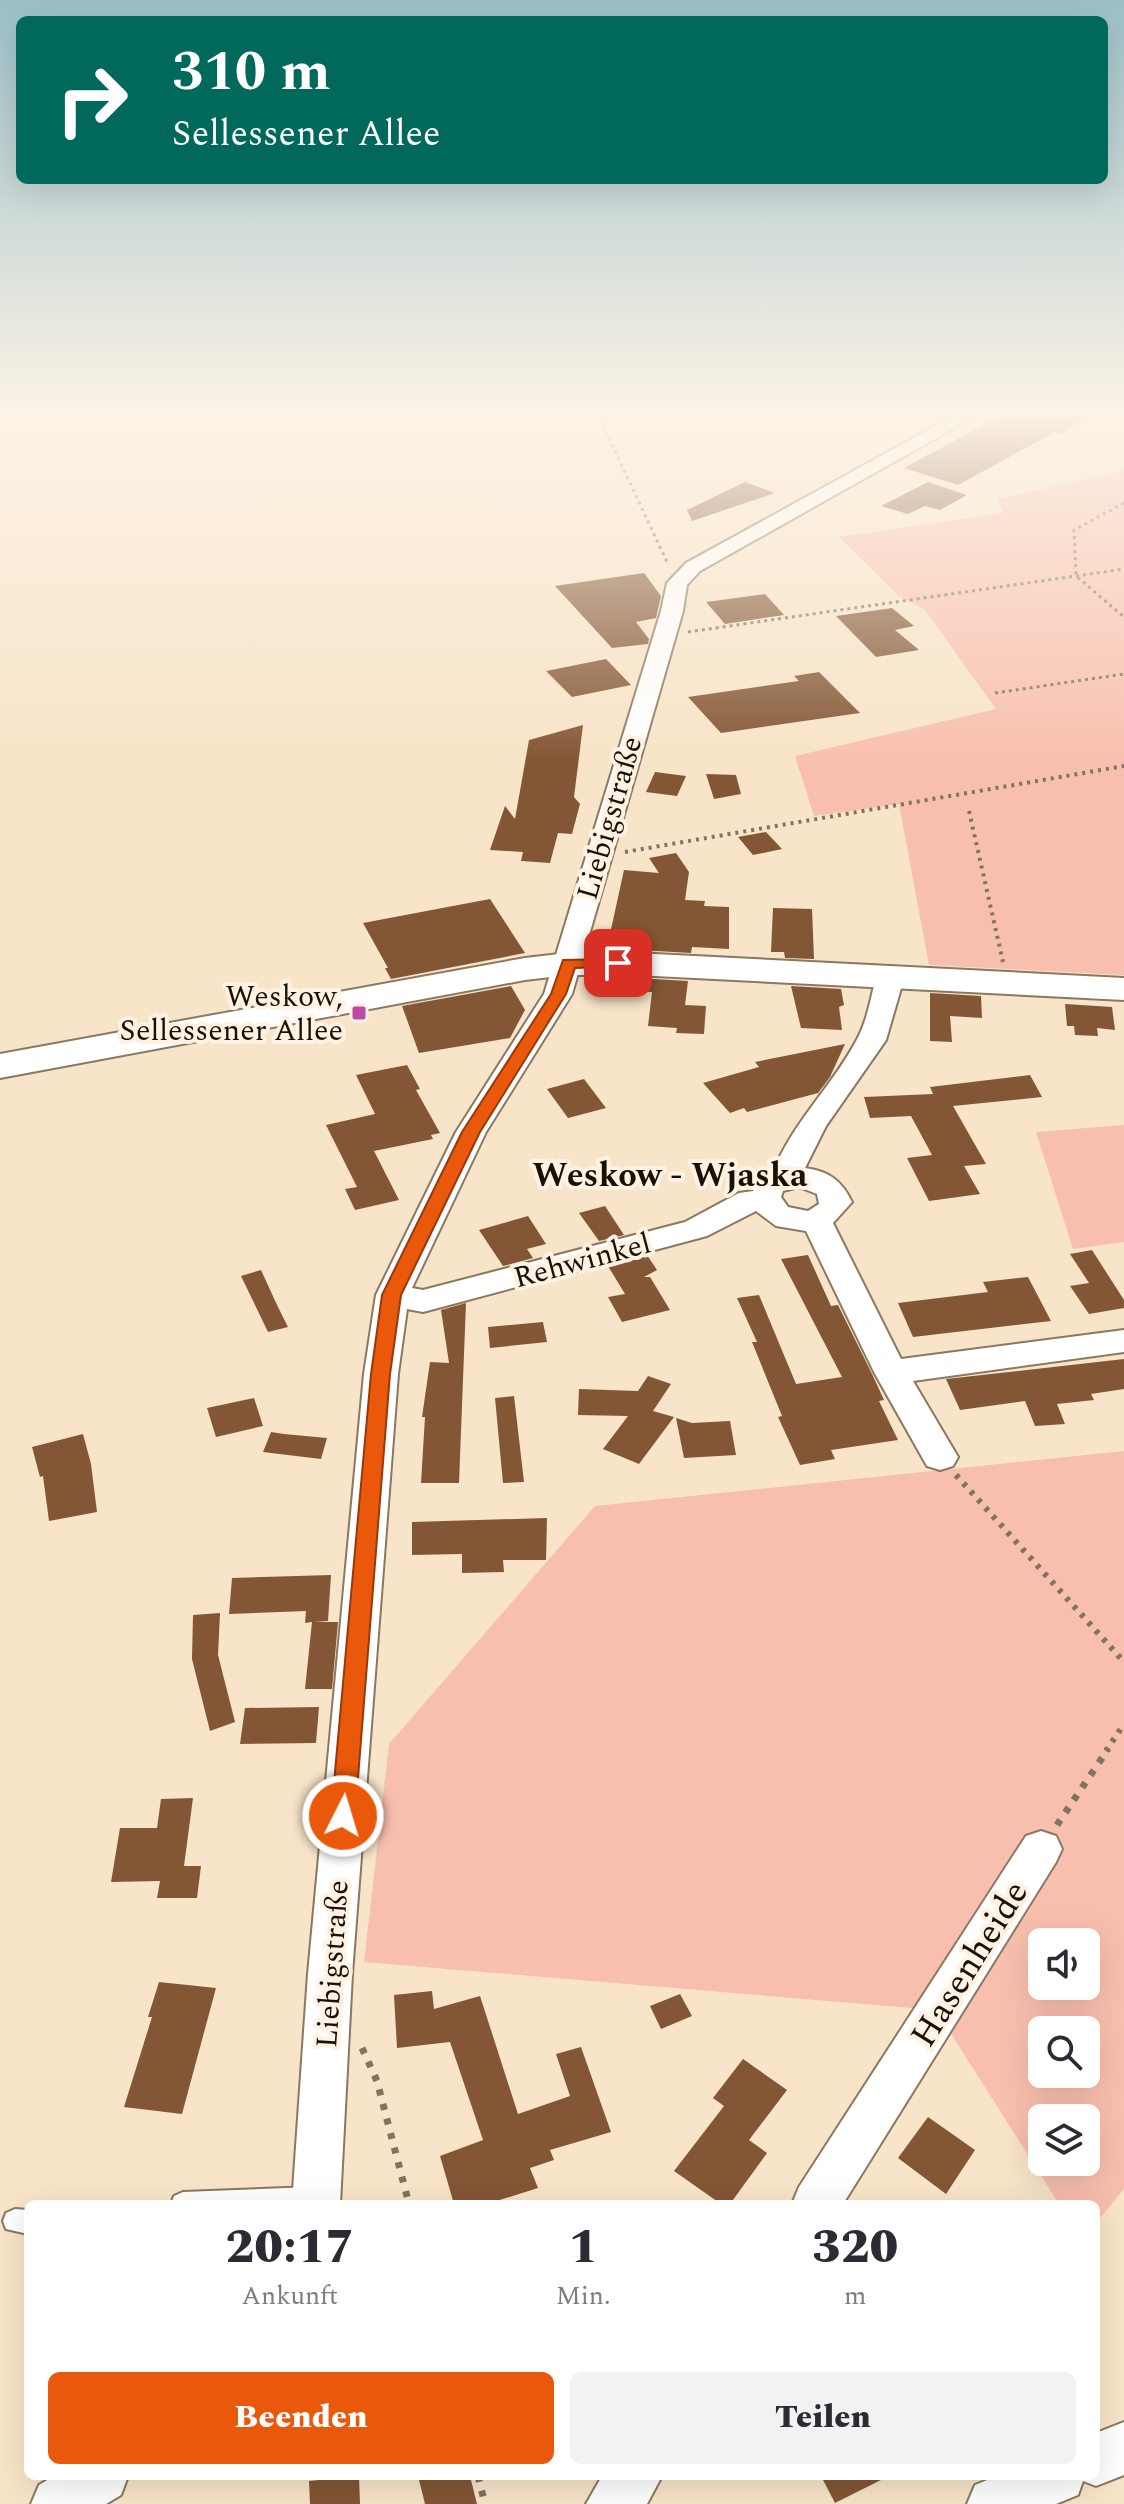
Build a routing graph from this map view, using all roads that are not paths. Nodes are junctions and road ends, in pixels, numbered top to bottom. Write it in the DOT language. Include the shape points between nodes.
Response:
graph roads {
  1 [pos="760,530"];
  2 [pos="568,964"];
  3 [pos="890,978"];
  4 [pos="1124,989"];
  5 [pos="0,1066"];
  6 [pos="786,1178"];
  7 [pos="766,1203"];
  8 [pos="816,1220"];
  9 [pos="392,1295"];
  10 [pos="1124,1341"];
  11 [pos="891,1372"];
  12 [pos="940,1457"];
  13 [pos="1041,1849"];
  14 [pos="317,2200"];
  15 [pos="819,2200"];
  16 [pos="1124,2448"];
  17 [pos="1100,2458"];
  18 [pos="96,2480"];
  19 [pos="633,2480"];
  20 [pos="1050,2480"];
  21 [pos="58,2504"];
  22 [pos="613,2504"];
  23 [pos="994,2504"];
  1 -- 2 [label="street, Liebigstraße" via="693,567 677,583"];
  2 -- 3 [label="main road"];
  2 -- 5 [label="main road"];
  2 -- 9 [label="street, Liebigstraße" via="558,994 471,1132"];
  3 -- 4 [label="main road"];
  3 -- 6 [label="street" via="870,1045 812,1120"];
  6 -- 7 [label="street" via="771,1185"];
  6 -- 8 [label="street" via="810,1178 830,1188 836,1202 833,1210"];
  7 -- 8 [label="street" via="791,1220"];
  7 -- 9 [label="street, Rehwinkel" via="750,1200 696,1229 423,1301"];
  8 -- 11 [label="street"];
  9 -- 14 [label="street, Liebigstraße" via="331,1959"];
  10 -- 11 [label="street"];
  11 -- 12 [label="street"];
  13 -- 15 [label="street, Hasenheide"];
  16 -- 17 [label="street"];
  18 -- 21 [label="street"];
  19 -- 22 [label="street"];
  20 -- 23 [label="street"];
}
